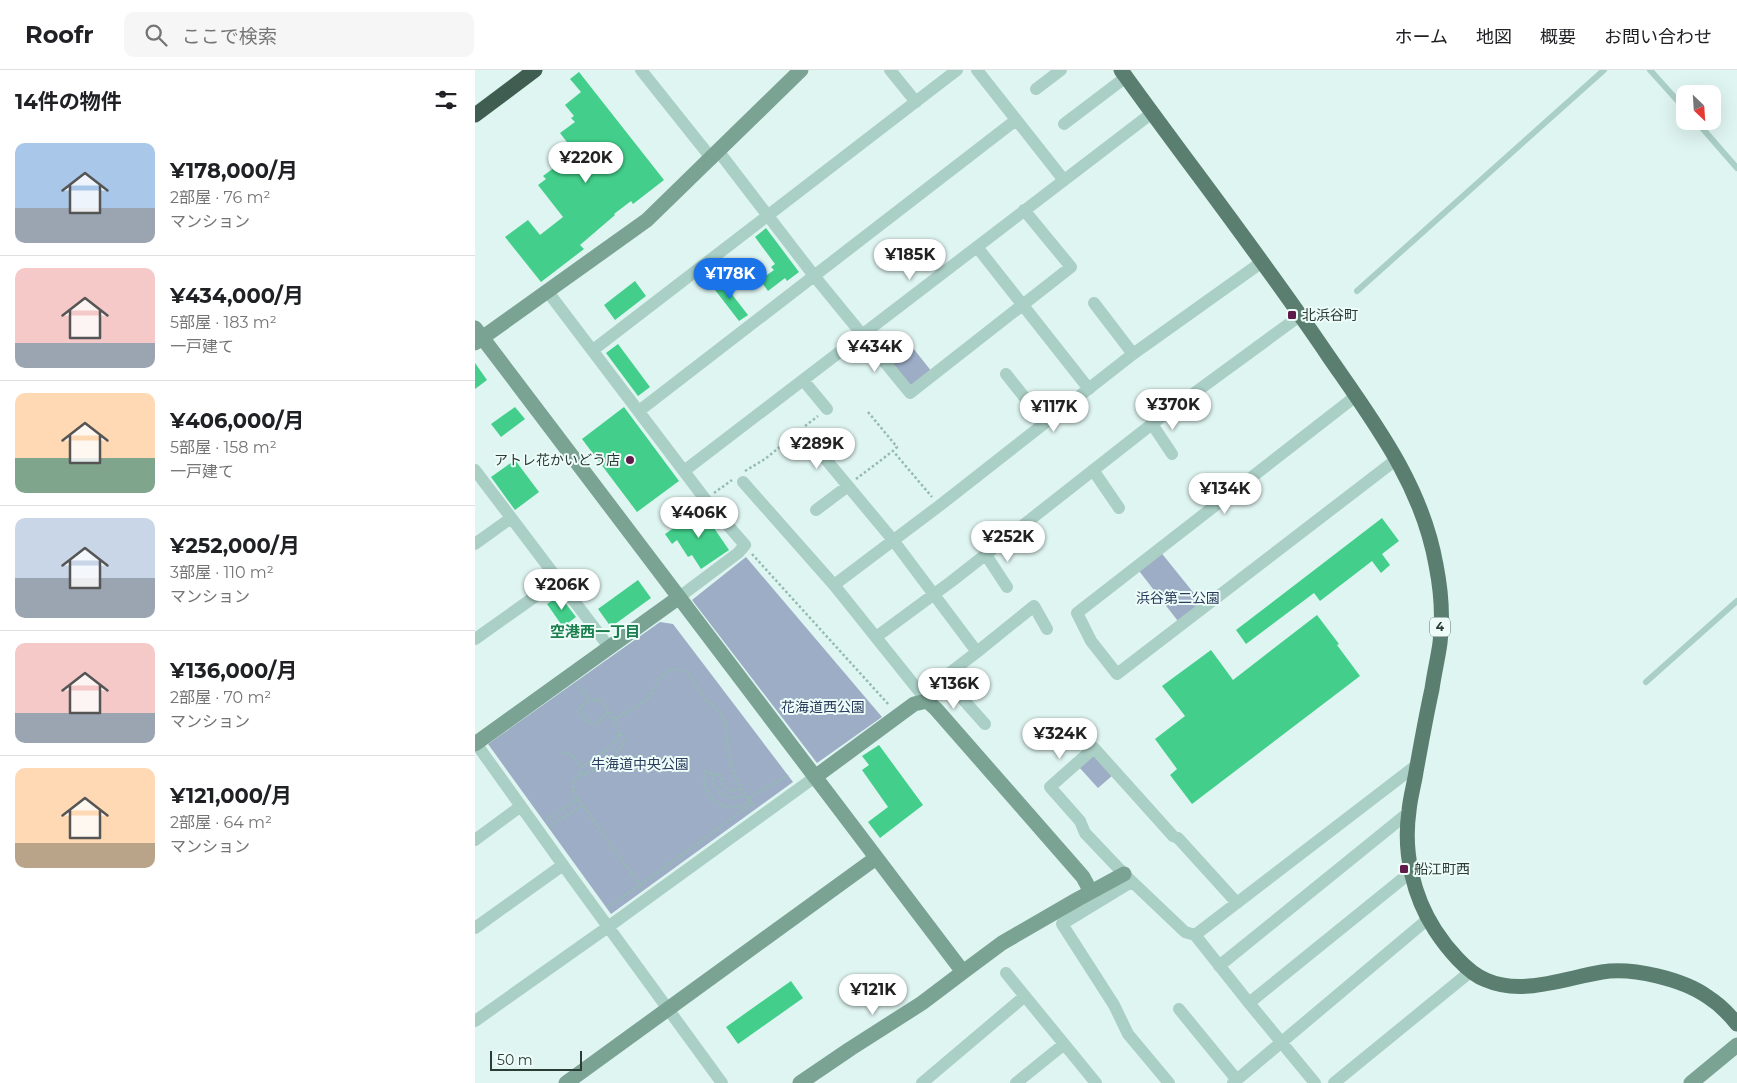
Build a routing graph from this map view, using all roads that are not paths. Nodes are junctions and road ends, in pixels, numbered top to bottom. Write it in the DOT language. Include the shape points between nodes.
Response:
graph roads {
  1 [pos="535,70"];
  2 [pos="641,70"];
  3 [pos="801,70"];
  4 [pos="890,70"];
  5 [pos="957,70"];
  6 [pos="977,70"];
  7 [pos="1061,70"];
  8 [pos="1604,70"];
  9 [pos="1650,70"];
  10 [pos="1124,74"];
  11 [pos="1036,89"];
  12 [pos="1676,99"];
  13 [pos="916,102"];
  14 [pos="1152,113"];
  15 [pos="475,115"];
  16 [pos="1016,120"];
  17 [pos="1064,124"];
  18 [pos="1704,130"];
  19 [pos="715,155"];
  20 [pos="1737,168"];
  21 [pos="1063,179"];
  22 [pos="1024,210"];
  23 [pos="768,217"];
  24 [pos="977,247"];
  25 [pos="1262,262"];
  26 [pos="815,276"];
  27 [pos="1357,291"];
  28 [pos="547,292"];
  29 [pos="1023,304"];
  30 [pos="1094,304"];
  31 [pos="1301,316"];
  32 [pos="862,335"];
  33 [pos="477,336"];
  34 [pos="593,350"];
  35 [pos="1133,354"];
  36 [pos="1005,374"];
  37 [pos="803,380"];
  38 [pos="1089,389"];
  39 [pos="1356,396"];
  40 [pos="827,409"];
  41 [pos="639,411"];
  42 [pos="1045,422"];
  43 [pos="1152,424"];
  44 [pos="808,438"];
  45 [pos="1172,454"];
  46 [pos="1397,459"];
  47 [pos="475,470"];
  48 [pos="1093,470"];
  49 [pos="684,472"];
  50 [pos="742,476"];
  51 [pos="848,486"];
  52 [pos="1119,508"];
  53 [pos="816,510"];
  54 [pos="511,518"];
  55 [pos="893,540"];
  56 [pos="475,544"];
  57 [pos="986,555"];
  58 [pos="557,581"];
  59 [pos="834,585"];
  60 [pos="1007,587"];
  61 [pos="934,594"];
  62 [pos="678,598"];
  63 [pos="1737,601"];
  64 [pos="1047,629"];
  65 [pos="876,637"];
  66 [pos="475,639"];
  67 [pos="609,647"];
  68 [pos="977,652"];
  69 [pos="944,678"];
  70 [pos="1646,682"];
  71 [pos="924,698"];
  72 [pos="985,724"];
  73 [pos="475,743"];
  74 [pos="1418,764"];
  75 [pos="815,777"];
  76 [pos="521,806"];
  77 [pos="1408,813"];
  78 [pos="475,840"];
  79 [pos="877,858"];
  80 [pos="563,865"];
  81 [pos="1411,872"];
  82 [pos="1127,878"];
  83 [pos="1091,892"];
  84 [pos="1237,903"];
  85 [pos="1428,919"];
  86 [pos="608,927"];
  87 [pos="475,928"];
  88 [pos="1195,935"];
  89 [pos="1219,966"];
  90 [pos="963,972"];
  91 [pos="1006,972"];
  92 [pos="1470,972"];
  93 [pos="1025,996"];
  94 [pos="1249,1003"];
  95 [pos="1179,1008"];
  96 [pos="669,1010"];
  97 [pos="475,1021"];
  98 [pos="1737,1024"];
  99 [pos="1282,1043"];
  100 [pos="1063,1044"];
  101 [pos="1737,1045"];
  102 [pos="1235,1081"];
  103 [pos="567,1083"];
  104 [pos="722,1083"];
  105 [pos="800,1083"];
  106 [pos="922,1083"];
  107 [pos="1016,1083"];
  108 [pos="1096,1083"];
  109 [pos="1169,1083"];
  110 [pos="1315,1083"];
  111 [pos="1334,1083"];
  112 [pos="1691,1083"];
  1 -- 15 [label="highway"];
  2 -- 19 [label="street"];
  3 -- 19 [label="street"];
  4 -- 13 [label="street"];
  5 -- 13 [label="street"];
  6 -- 16 [label="street"];
  7 -- 11 [label="street"];
  8 -- 27 [label="lane"];
  9 -- 12 [label="lane"];
  10 -- 14 [label="main road, 4"];
  10 -- 17 [label="street"];
  13 -- 23 [label="street"];
  14 -- 21 [label="street"];
  14 -- 25 [label="main road, 4"];
  16 -- 21 [label="street"];
  16 -- 26 [label="street"];
  18 -- 20 [label="lane"];
  19 -- 23 [label="street"];
  19 -- 28 [label="street" via="647,220"];
  21 -- 22 [label="street"];
  22 -- 24 [label="street"];
  22 -- 29 [label="street" via="1071,267"];
  23 -- 26 [label="street"];
  23 -- 34 [label="street"];
  24 -- 29 [label="street"];
  24 -- 32 [label="street"];
  25 -- 31 [label="main road, 4"];
  25 -- 35 [label="street"];
  26 -- 32 [label="street"];
  26 -- 41 [label="street"];
  28 -- 33 [label="street"];
  28 -- 34 [label="street"];
  29 -- 32 [label="street" via="910,393"];
  29 -- 38 [label="street"];
  30 -- 35 [label="street"];
  31 -- 39 [label="main road, 4"];
  31 -- 43 [label="street"];
  32 -- 37 [label="street"];
  33 -- 62 [label="street"];
  34 -- 41 [label="street"];
  35 -- 38 [label="street"];
  36 -- 42 [label="street"];
  37 -- 40 [label="street"];
  37 -- 49 [label="street"];
  38 -- 42 [label="street"];
  39 -- 46 [label="main road, 4"];
  39 -- 46 [label="street" via="1077,613 1091,641 1117,674"];
  41 -- 49 [label="street"];
  42 -- 55 [label="street"];
  43 -- 45 [label="street"];
  43 -- 48 [label="street"];
  44 -- 51 [label="street"];
  46 -- 74 [label="main road, 4" via="1415,493 1428,530 1437,565 1441,604 1440,644"];
  47 -- 54 [label="street"];
  48 -- 52 [label="street"];
  48 -- 57 [label="street"];
  49 -- 62 [label="street" via="745,545"];
  50 -- 59 [label="street"];
  51 -- 53 [label="street"];
  51 -- 55 [label="street"];
  54 -- 56 [label="street"];
  54 -- 58 [label="street"];
  55 -- 59 [label="street"];
  55 -- 61 [label="street"];
  57 -- 60 [label="street"];
  57 -- 61 [label="street"];
  58 -- 66 [label="street"];
  58 -- 67 [label="street"];
  59 -- 65 [label="street"];
  61 -- 65 [label="street"];
  61 -- 68 [label="street"];
  62 -- 67 [label="street"];
  62 -- 75 [label="street"];
  63 -- 70 [label="lane"];
  64 -- 68 [label="street" via="1034,606"];
  65 -- 71 [label="street"];
  67 -- 73 [label="street"];
  68 -- 69 [label="street"];
  69 -- 71 [label="street"];
  69 -- 72 [label="street"];
  71 -- 75 [label="street"];
  71 -- 83 [label="street" via="1083,877"];
  73 -- 76 [label="street"];
  74 -- 77 [label="main road, 4"];
  74 -- 84 [label="street"];
  75 -- 79 [label="street"];
  75 -- 86 [label="street"];
  76 -- 78 [label="street"];
  76 -- 80 [label="street"];
  77 -- 81 [label="main road, 4"];
  77 -- 89 [label="street"];
  79 -- 90 [label="street"];
  79 -- 96 [label="street"];
  80 -- 86 [label="street"];
  80 -- 87 [label="street"];
  81 -- 85 [label="main road, 4"];
  81 -- 94 [label="street"];
  82 -- 83 [label="street"];
  82 -- 84 [label="street" via="1085,833 1081,821 1050,788 1094,748"];
  82 -- 88 [label="street" via="1185,932"];
  82 -- 109 [label="street" via="1062,924 1128,1034"];
  83 -- 90 [label="street" via="1002,943"];
  84 -- 88 [label="street"];
  85 -- 92 [label="main road, 4"];
  85 -- 99 [label="street"];
  86 -- 96 [label="street"];
  86 -- 97 [label="street"];
  88 -- 89 [label="street"];
  89 -- 94 [label="street"];
  90 -- 105 [label="street" via="922,1003"];
  91 -- 93 [label="street"];
  92 -- 98 [label="main road, 4" via="1507,986 1533,986 1606,971 1628,971 1693,988 1709,997"];
  92 -- 111 [label="street"];
  93 -- 100 [label="street"];
  93 -- 106 [label="street"];
  94 -- 99 [label="street"];
  95 -- 102 [label="street"];
  96 -- 103 [label="street"];
  96 -- 104 [label="street"];
  99 -- 102 [label="street"];
  99 -- 110 [label="street"];
  100 -- 107 [label="street"];
  100 -- 108 [label="street"];
  101 -- 112 [label="street"];
}
